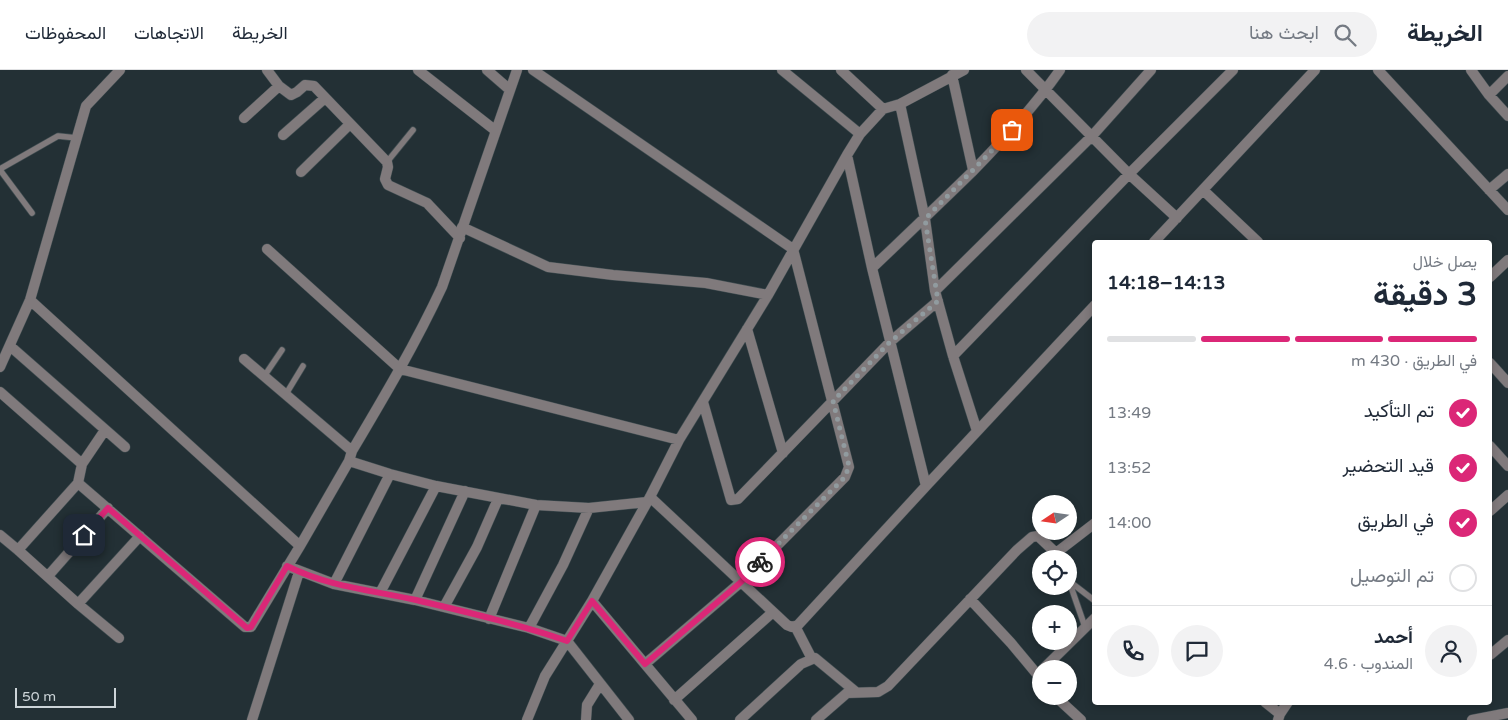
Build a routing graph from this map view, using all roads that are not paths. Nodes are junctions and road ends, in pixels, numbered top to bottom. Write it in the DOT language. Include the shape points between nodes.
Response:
graph roads {
  1 [pos="120,70"];
  2 [pos="267,70"];
  3 [pos="418,70"];
  4 [pos="487,70"];
  5 [pos="517,70"];
  6 [pos="533,70"];
  7 [pos="782,70"];
  8 [pos="842,70"];
  9 [pos="964,70"];
  10 [pos="1026,70"];
  11 [pos="1060,70"];
  12 [pos="1151,70"];
  13 [pos="1233,70"];
  14 [pos="1315,70"];
  15 [pos="1378,70"];
  16 [pos="1470,70"];
  17 [pos="952,75"];
  18 [pos="1508,76"];
  19 [pos="279,86"];
  20 [pos="510,90"];
  21 [pos="1046,90"];
  22 [pos="1489,95"];
  23 [pos="325,98"];
  24 [pos="900,104"];
  25 [pos="883,110"];
  26 [pos="1508,116"];
  27 [pos="244,118"];
  28 [pos="350,124"];
  29 [pos="413,130"];
  30 [pos="496,131"];
  31 [pos="860,134"];
  32 [pos="283,135"];
  33 [pos="1092,136"];
  34 [pos="77,138"];
  35 [pos="847,155"];
  36 [pos="387,162"];
  37 [pos="0,170"];
  38 [pos="973,170"];
  39 [pos="301,172"];
  40 [pos="1129,174"];
  41 [pos="1508,174"];
  42 [pos="1203,190"];
  43 [pos="1489,190"];
  44 [pos="1508,210"];
  45 [pos="32,213"];
  46 [pos="1177,218"];
  47 [pos="925,219"];
  48 [pos="462,227"];
  49 [pos="460,238"];
  50 [pos="1156,240"];
  51 [pos="1256,240"];
  52 [pos="266,249"];
  53 [pos="793,249"];
  54 [pos="1508,260"];
  55 [pos="872,268"];
  56 [pos="1492,275"];
  57 [pos="768,295"];
  58 [pos="937,296"];
  59 [pos="30,300"];
  60 [pos="1092,308"];
  61 [pos="747,329"];
  62 [pos="890,342"];
  63 [pos="10,346"];
  64 [pos="282,350"];
  65 [pos="953,356"];
  66 [pos="244,359"];
  67 [pos="1492,365"];
  68 [pos="303,366"];
  69 [pos="0,368"];
  70 [pos="400,370"];
  71 [pos="265,375"];
  72 [pos="1508,383"];
  73 [pos="0,392"];
  74 [pos="286,394"];
  75 [pos="833,401"];
  76 [pos="703,402"];
  77 [pos="105,430"];
  78 [pos="978,431"];
  79 [pos="679,440"];
  80 [pos="126,448"];
  81 [pos="1492,448"];
  82 [pos="783,453"];
  83 [pos="350,456"];
  84 [pos="82,464"];
  85 [pos="1508,466"];
  86 [pos="390,474"];
  87 [pos="78,483"];
  88 [pos="436,486"];
  89 [pos="926,486"];
  90 [pos="465,491"];
  91 [pos="1508,495"];
  92 [pos="498,499"];
  93 [pos="648,500"];
  94 [pos="536,505"];
  95 [pos="108,508"];
  96 [pos="589,508"];
  97 [pos="1492,509"];
  98 [pos="1092,526"];
  99 [pos="0,535"];
  100 [pos="140,536"];
  101 [pos="300,546"];
  102 [pos="18,550"];
  103 [pos="1053,550"];
  104 [pos="1063,550"];
  105 [pos="287,566"];
  106 [pos="299,572"];
  107 [pos="48,576"];
  108 [pos="741,582"];
  109 [pos="334,584"];
  110 [pos="1077,587"];
  111 [pos="380,593"];
  112 [pos="1074,595"];
  113 [pos="970,599"];
  114 [pos="1092,599"];
  115 [pos="415,600"];
  116 [pos="592,601"];
  117 [pos="78,604"];
  118 [pos="444,607"];
  119 [pos="773,612"];
  120 [pos="489,619"];
  121 [pos="1092,621"];
  122 [pos="795,626"];
  123 [pos="1085,627"];
  124 [pos="529,628"];
  125 [pos="119,638"];
  126 [pos="1508,640"];
  127 [pos="567,641"];
  128 [pos="1492,653"];
  129 [pos="812,659"];
  130 [pos="1053,660"];
  131 [pos="645,664"];
  132 [pos="1032,664"];
  133 [pos="600,684"];
  134 [pos="856,692"];
  135 [pos="674,700"];
  136 [pos="1065,705"];
  137 [pos="1268,705"];
  138 [pos="1286,705"];
  139 [pos="1508,713"];
  140 [pos="1279,717"];
  141 [pos="252,720"];
  142 [pos="527,720"];
  143 [pos="586,720"];
  144 [pos="629,720"];
  145 [pos="692,720"];
  146 [pos="740,720"];
  147 [pos="816,720"];
  148 [pos="1081,720"];
  149 [pos="1472,720"];
  1 -- 34 [label="street" via="86,106"];
  2 -- 19 [label="street"];
  3 -- 30 [label="street"];
  4 -- 20 [label="street"];
  5 -- 20 [label="street"];
  6 -- 53 [label="street"];
  7 -- 31 [label="street"];
  8 -- 25 [label="street"];
  9 -- 17 [label="street"];
  10 -- 21 [label="street"];
  11 -- 21 [label="street"];
  12 -- 33 [label="street"];
  13 -- 40 [label="street"];
  14 -- 42 [label="street"];
  15 -- 43 [label="street"];
  16 -- 22 [label="street"];
  17 -- 24 [label="street"];
  17 -- 38 [label="street"];
  18 -- 22 [label="street"];
  19 -- 23 [label="street" via="291,94 305,85 314,86"];
  19 -- 27 [label="street"];
  20 -- 30 [label="street"];
  21 -- 33 [label="street"];
  21 -- 38 [label="street"];
  22 -- 26 [label="street"];
  23 -- 28 [label="street"];
  23 -- 32 [label="street"];
  24 -- 25 [label="street"];
  24 -- 47 [label="street"];
  25 -- 31 [label="street"];
  28 -- 36 [label="street"];
  28 -- 39 [label="street"];
  29 -- 36 [label="lane"];
  30 -- 48 [label="street"];
  31 -- 35 [label="street"];
  33 -- 40 [label="street"];
  33 -- 58 [label="street"];
  34 -- 37 [label="lane" via="58,136"];
  34 -- 59 [label="street"];
  35 -- 53 [label="street"];
  35 -- 55 [label="street"];
  36 -- 49 [label="street" via="385,178 388,185 427,203"];
  37 -- 45 [label="lane"];
  38 -- 47 [label="street"];
  40 -- 46 [label="street"];
  40 -- 65 [label="street"];
  41 -- 43 [label="street"];
  42 -- 46 [label="street"];
  42 -- 51 [label="street"];
  43 -- 44 [label="street"];
  46 -- 50 [label="street"];
  47 -- 55 [label="street"];
  47 -- 58 [label="street"];
  48 -- 49 [label="street"];
  48 -- 57 [label="street" via="548,266 706,284"];
  49 -- 70 [label="street" via="442,287"];
  52 -- 70 [label="street"];
  53 -- 57 [label="street"];
  53 -- 75 [label="street"];
  54 -- 56 [label="street"];
  55 -- 62 [label="street"];
  57 -- 61 [label="street"];
  58 -- 62 [label="street"];
  58 -- 65 [label="street"];
  59 -- 63 [label="street"];
  59 -- 101 [label="street"];
  60 -- 78 [label="street"];
  61 -- 76 [label="street"];
  61 -- 82 [label="street"];
  62 -- 75 [label="street"];
  62 -- 89 [label="street"];
  63 -- 69 [label="street"];
  63 -- 77 [label="street"];
  64 -- 71 [label="lane"];
  65 -- 78 [label="street"];
  66 -- 71 [label="street"];
  67 -- 72 [label="street"];
  68 -- 74 [label="lane"];
  70 -- 79 [label="street"];
  70 -- 83 [label="street"];
  71 -- 74 [label="street"];
  73 -- 84 [label="street"];
  74 -- 83 [label="street"];
  75 -- 82 [label="street"];
  75 -- 108 [label="street" via="849,466 845,477"];
  76 -- 79 [label="street"];
  76 -- 82 [label="street" via="731,500 738,499"];
  77 -- 80 [label="street"];
  77 -- 84 [label="street"];
  78 -- 89 [label="street"];
  79 -- 93 [label="street"];
  81 -- 85 [label="street"];
  83 -- 86 [label="street"];
  83 -- 101 [label="street"];
  84 -- 87 [label="street"];
  86 -- 88 [label="street"];
  86 -- 109 [label="street"];
  87 -- 95 [label="street"];
  87 -- 102 [label="street"];
  88 -- 90 [label="street"];
  88 -- 111 [label="street"];
  89 -- 122 [label="street"];
  90 -- 92 [label="street"];
  90 -- 115 [label="street"];
  91 -- 97 [label="street"];
  92 -- 94 [label="street"];
  92 -- 118 [label="street" via="477,548"];
  93 -- 96 [label="street"];
  93 -- 108 [label="street"];
  93 -- 116 [label="street"];
  94 -- 96 [label="street"];
  94 -- 120 [label="street"];
  95 -- 100 [label="street"];
  95 -- 107 [label="street"];
  96 -- 124 [label="street"];
  98 -- 104 [label="street"];
  99 -- 102 [label="street"];
  100 -- 105 [label="street" via="247,628 251,627"];
  100 -- 117 [label="street"];
  101 -- 105 [label="street"];
  102 -- 107 [label="street"];
  103 -- 113 [label="street" via="1038,536 1032,537"];
  105 -- 106 [label="street"];
  106 -- 109 [label="street"];
  106 -- 141 [label="street"];
  107 -- 117 [label="street"];
  108 -- 119 [label="street"];
  108 -- 131 [label="street"];
  109 -- 111 [label="street"];
  110 -- 114 [label="lane"];
  111 -- 115 [label="street"];
  112 -- 123 [label="lane"];
  113 -- 132 [label="street"];
  113 -- 134 [label="street" via="888,686 878,692"];
  115 -- 118 [label="street"];
  116 -- 127 [label="street"];
  116 -- 131 [label="street"];
  117 -- 125 [label="street"];
  118 -- 120 [label="street"];
  119 -- 122 [label="street" via="787,625"];
  119 -- 135 [label="street"];
  120 -- 124 [label="street"];
  121 -- 123 [label="street"];
  122 -- 129 [label="street"];
  123 -- 130 [label="street"];
  124 -- 127 [label="street"];
  126 -- 128 [label="street"];
  127 -- 133 [label="street"];
  127 -- 142 [label="street" via="545,676"];
  129 -- 134 [label="street" via="815,658"];
  129 -- 146 [label="street" via="801,664"];
  131 -- 135 [label="street"];
  133 -- 143 [label="street" via="587,706"];
  133 -- 144 [label="street"];
  134 -- 147 [label="street" via="848,693"];
  135 -- 145 [label="street"];
  136 -- 148 [label="street"];
  137 -- 140 [label="street"];
  138 -- 140 [label="street"];
  139 -- 149 [label="street"];
}
